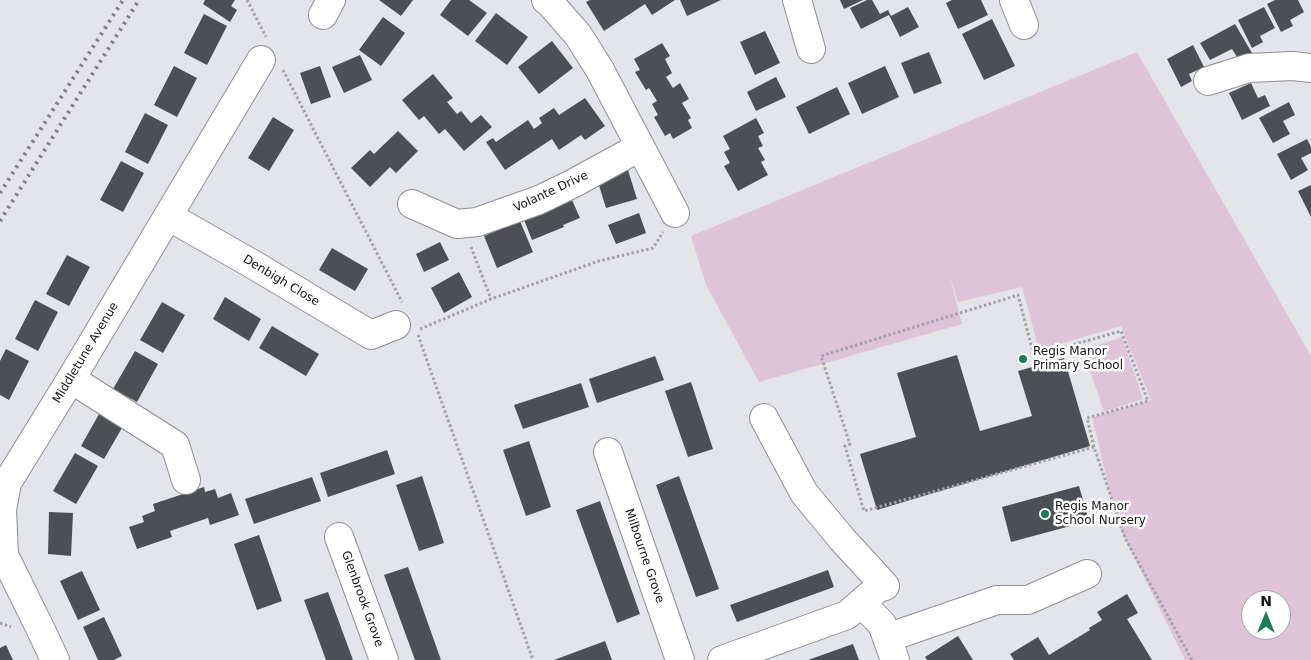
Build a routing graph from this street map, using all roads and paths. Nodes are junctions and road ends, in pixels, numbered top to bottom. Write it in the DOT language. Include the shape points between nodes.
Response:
graph roads {
  1 [pos="247,0"];
  2 [pos="546,0"];
  3 [pos="797,0"];
  4 [pos="1014,0"];
  5 [pos="1024,25"];
  6 [pos="811,49"];
  7 [pos="271,58"];
  8 [pos="1311,68"];
  9 [pos="1208,81"];
  10 [pos="640,147"];
  11 [pos="412,204"];
  12 [pos="675,214"];
  13 [pos="168,216"];
  14 [pos="461,224"];
  15 [pos="491,299"];
  16 [pos="400,315"];
  17 [pos="71,379"];
  18 [pos="764,418"];
  19 [pos="1094,447"];
  20 [pos="608,452"];
  21 [pos="186,480"];
  22 [pos="340,537"];
  23 [pos="2,556"];
  24 [pos="1087,574"];
  25 [pos="854,609"];
  26 [pos="891,649"];
  27 [pos="55,660"];
  28 [pos="384,660"];
  29 [pos="533,660"];
  30 [pos="680,660"];
  31 [pos="722,660"];
  32 [pos="1192,660"];
  1 -- 7 [label="path"];
  2 -- 10 [label="street" via="578,35"];
  3 -- 6 [label="street"];
  4 -- 5 [label="street"];
  7 -- 13 [label="street, Middletune Avenue"];
  7 -- 16 [label="path"];
  8 -- 9 [label="street" via="1249,68"];
  10 -- 12 [label="street"];
  10 -- 14 [label="street, Volante Drive" via="539,200 477,222"];
  11 -- 14 [label="street"];
  12 -- 15 [label="path" via="653,248 599,261"];
  13 -- 16 [label="street, Denbigh Close" via="371,335"];
  13 -- 17 [label="street, Middletune Avenue"];
  14 -- 15 [label="path"];
  15 -- 29 [label="path" via="417,331"];
  17 -- 21 [label="street" via="175,445"];
  17 -- 23 [label="street, Middletune Avenue" via="7,482 2,510"];
  18 -- 25 [label="street" via="804,493 885,586 878,588"];
  19 -- 19 [label="path" via="1087,418 1148,401 1121,331 1034,356 1018,294 821,356 850,444 845,446 864,511"];
  19 -- 32 [label="path" via="1125,538"];
  20 -- 30 [label="street, Milbourne Grove"];
  22 -- 28 [label="street, Glenbrook Grove"];
  23 -- 27 [label="street, Middletune Avenue"];
  24 -- 26 [label="street" via="1028,600 997,600"];
  25 -- 26 [label="street" via="882,624"];
  25 -- 31 [label="street"];
}
